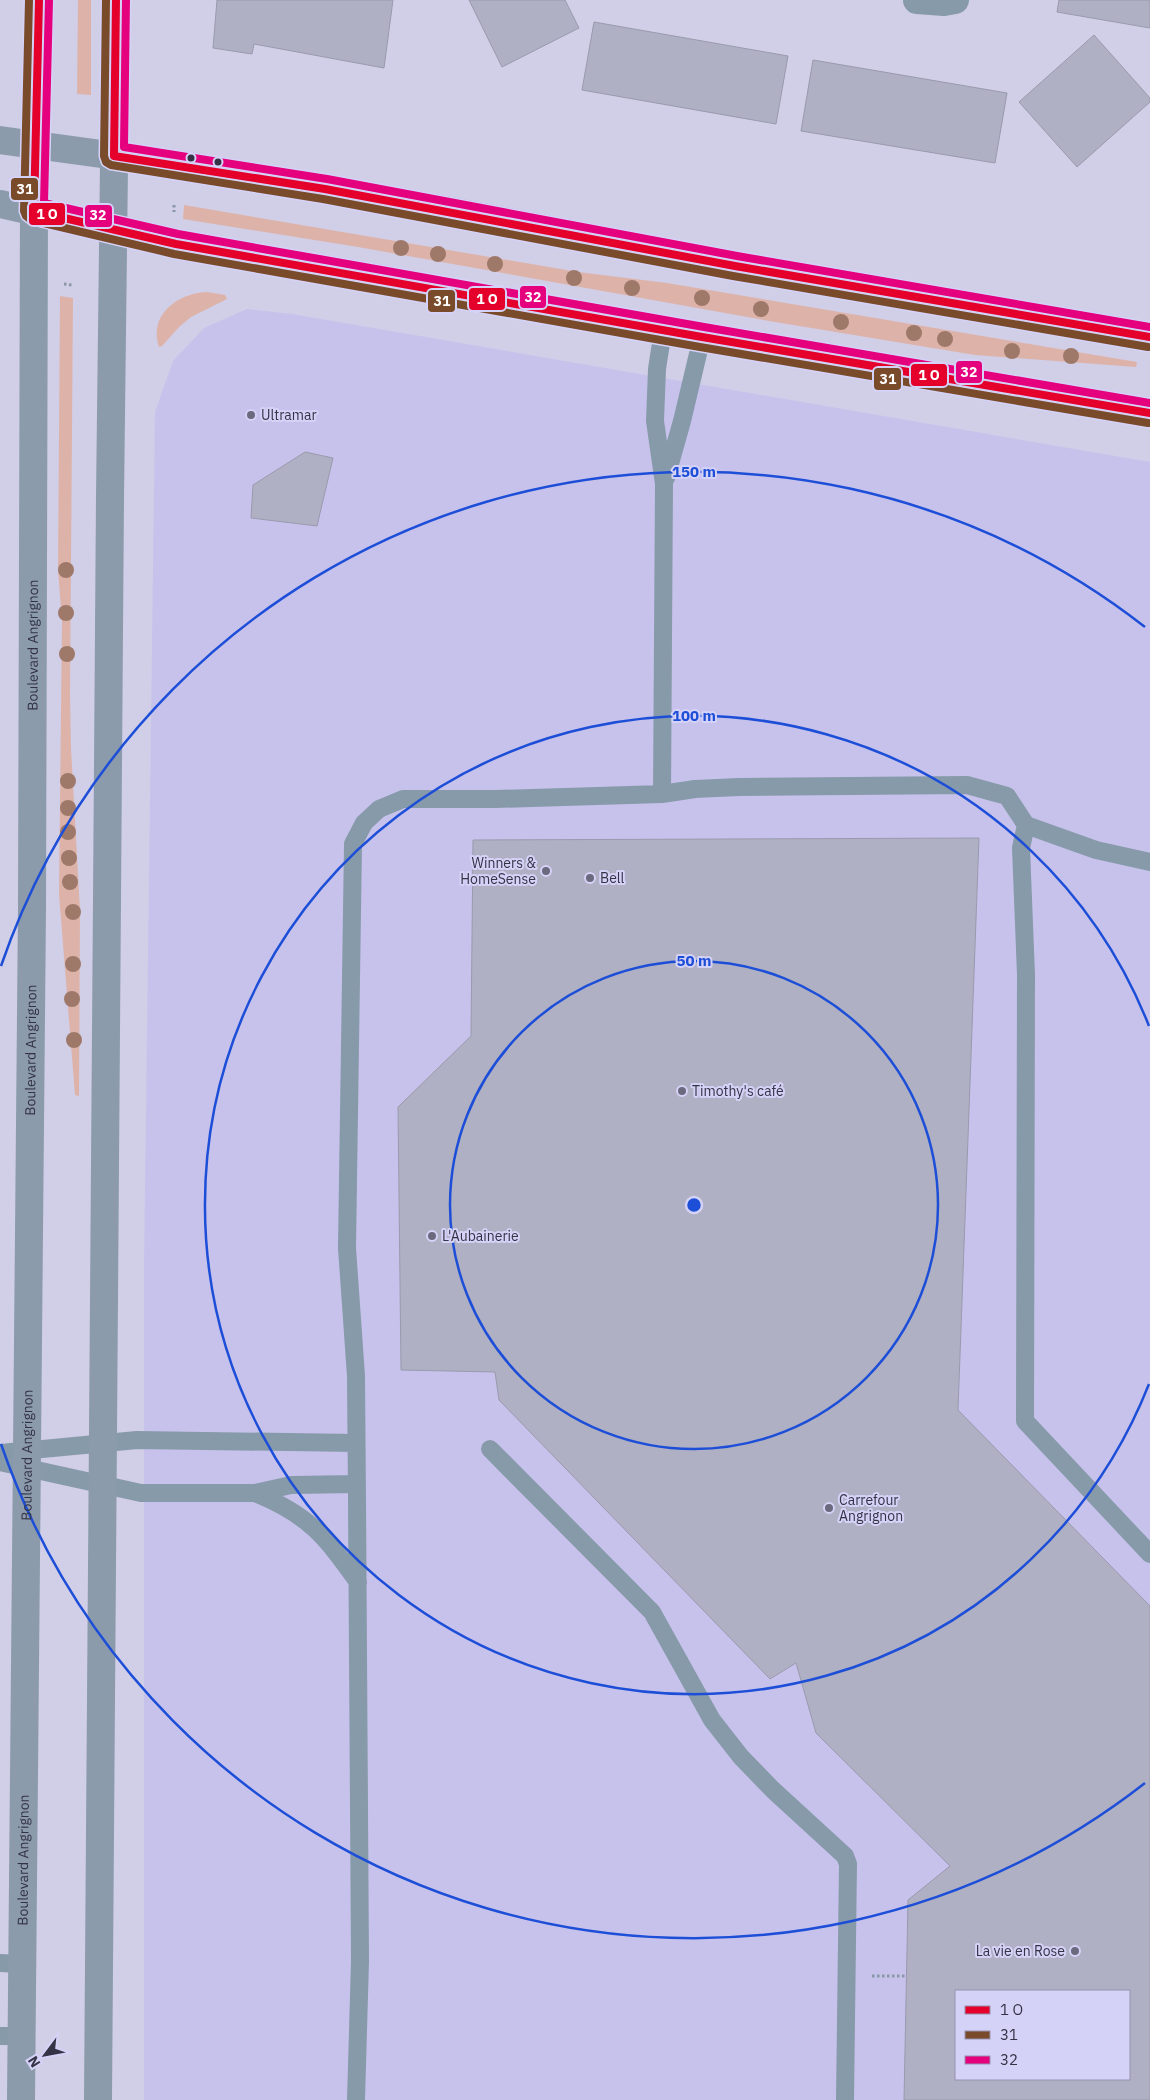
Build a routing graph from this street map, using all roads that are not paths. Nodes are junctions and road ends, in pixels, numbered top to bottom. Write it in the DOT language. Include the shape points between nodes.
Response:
graph roads {
  1 [pos="39,0"];
  2 [pos="116,0"];
  3 [pos="918,0"];
  4 [pos="955,0"];
  5 [pos="0,140"];
  6 [pos="35,144"];
  7 [pos="114,156"];
  8 [pos="0,204"];
  9 [pos="34,211"];
  10 [pos="114,230"];
  11 [pos="663,330"];
  12 [pos="702,337"];
  13 [pos="1150,337"];
  14 [pos="1150,413"];
  15 [pos="664,484"];
  16 [pos="662,794"];
  17 [pos="1026,825"];
  18 [pos="1150,862"];
  19 [pos="356,1443"];
  20 [pos="103,1444"];
  21 [pos="490,1449"];
  22 [pos="0,1453"];
  23 [pos="28,1459"];
  24 [pos="0,1462"];
  25 [pos="357,1484"];
  26 [pos="103,1486"];
  27 [pos="255,1493"];
  28 [pos="1150,1554"];
  29 [pos="358,1582"];
  30 [pos="11,1964"];
  31 [pos="11,2036"];
  32 [pos="21,2100"];
  33 [pos="98,2100"];
  34 [pos="356,2100"];
  35 [pos="845,2100"];
  1 -- 6 [label="main road, Boulevard Angrignon"];
  2 -- 7 [label="main road"];
  3 -- 4 [label="street"];
  5 -- 6 [label="main road"];
  6 -- 7 [label="main road"];
  6 -- 9 [label="main road, Boulevard Angrignon"];
  7 -- 10 [label="main road"];
  7 -- 13 [label="main road" via="398,202 677,255"];
  8 -- 9 [label="main road"];
  9 -- 10 [label="main road"];
  9 -- 23 [label="main road, Boulevard Angrignon"];
  10 -- 11 [label="main road" via="176,244"];
  10 -- 20 [label="main road"];
  11 -- 12 [label="main road"];
  11 -- 15 [label="lane" via="657,369 655,421"];
  12 -- 14 [label="main road"];
  12 -- 15 [label="lane"];
  15 -- 16 [label="lane"];
  16 -- 17 [label="lane" via="738,787 968,785 1007,796"];
  16 -- 19 [label="lane" via="404,799 379,809 364,823 353,844 347,1248 356,1376"];
  17 -- 18 [label="lane" via="1096,850"];
  17 -- 28 [label="lane" via="1021,848 1026,975 1024,1421"];
  19 -- 20 [label="lane" via="137,1440"];
  19 -- 25 [label="lane"];
  20 -- 23 [label="lane"];
  20 -- 26 [label="main road"];
  21 -- 35 [label="lane" via="652,1612 712,1720 741,1757 845,1856 848,1864"];
  22 -- 23 [label="lane"];
  23 -- 24 [label="lane"];
  23 -- 26 [label="lane"];
  23 -- 30 [label="main road, Boulevard Angrignon"];
  25 -- 27 [label="lane" via="291,1485"];
  25 -- 29 [label="lane"];
  26 -- 27 [label="lane" via="141,1493"];
  26 -- 33 [label="main road"];
  27 -- 29 [label="lane" via="282,1504 314,1527"];
  29 -- 34 [label="lane" via="360,1961"];
  30 -- 31 [label="main road, Boulevard Angrignon"];
  31 -- 32 [label="main road, Boulevard Angrignon"];
}
